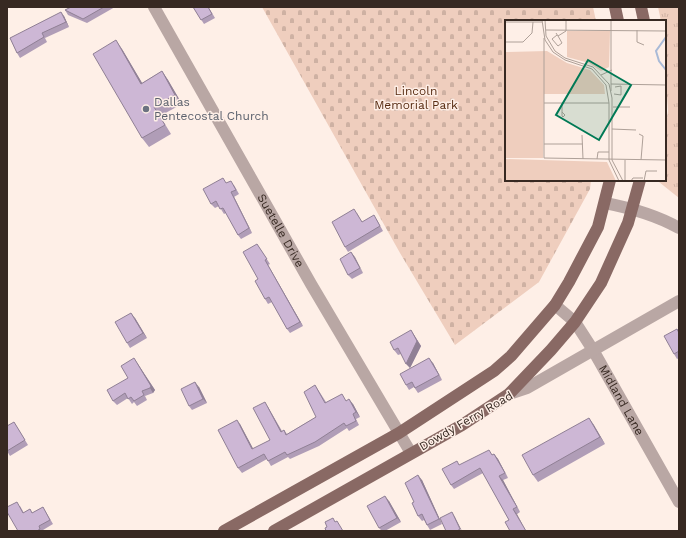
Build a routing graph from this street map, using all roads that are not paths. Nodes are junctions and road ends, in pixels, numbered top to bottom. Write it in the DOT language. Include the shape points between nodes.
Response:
graph roads {
  1 [pos="154,7"];
  2 [pos="615,7"];
  3 [pos="641,7"];
  4 [pos="618,20"];
  5 [pos="644,20"];
  6 [pos="610,181"];
  7 [pos="640,181"];
  8 [pos="605,203"];
  9 [pos="632,208"];
  10 [pos="679,228"];
  11 [pos="679,301"];
  12 [pos="555,305"];
  13 [pos="575,322"];
  14 [pos="593,350"];
  15 [pos="509,394"];
  16 [pos="399,433"];
  17 [pos="411,453"];
  18 [pos="679,502"];
  19 [pos="224,531"];
  20 [pos="274,531"];
  1 -- 16 [label="street, Suetelle Drive"];
  2 -- 4 [label="main road"];
  3 -- 5 [label="main road"];
  6 -- 8 [label="main road, Dowdy Ferry Road"];
  7 -- 9 [label="main road"];
  8 -- 9 [label="street"];
  8 -- 12 [label="main road, Dowdy Ferry Road" via="598,227"];
  9 -- 10 [label="street"];
  9 -- 13 [label="main road" via="609,267"];
  11 -- 14 [label="street, Dowdy Ferry Road"];
  12 -- 13 [label="street, Midland Lane"];
  12 -- 16 [label="main road, Dowdy Ferry Road" via="511,356 494,371"];
  13 -- 14 [label="street, Midland Lane"];
  13 -- 15 [label="main road"];
  14 -- 15 [label="street, Dowdy Ferry Road" via="527,388"];
  14 -- 18 [label="street, Midland Lane"];
  15 -- 17 [label="main road, Dowdy Ferry Road" via="462,425"];
  16 -- 17 [label="street, Suetelle Drive"];
  16 -- 19 [label="main road, Dowdy Ferry Road"];
  17 -- 20 [label="main road, Dowdy Ferry Road"];
}
